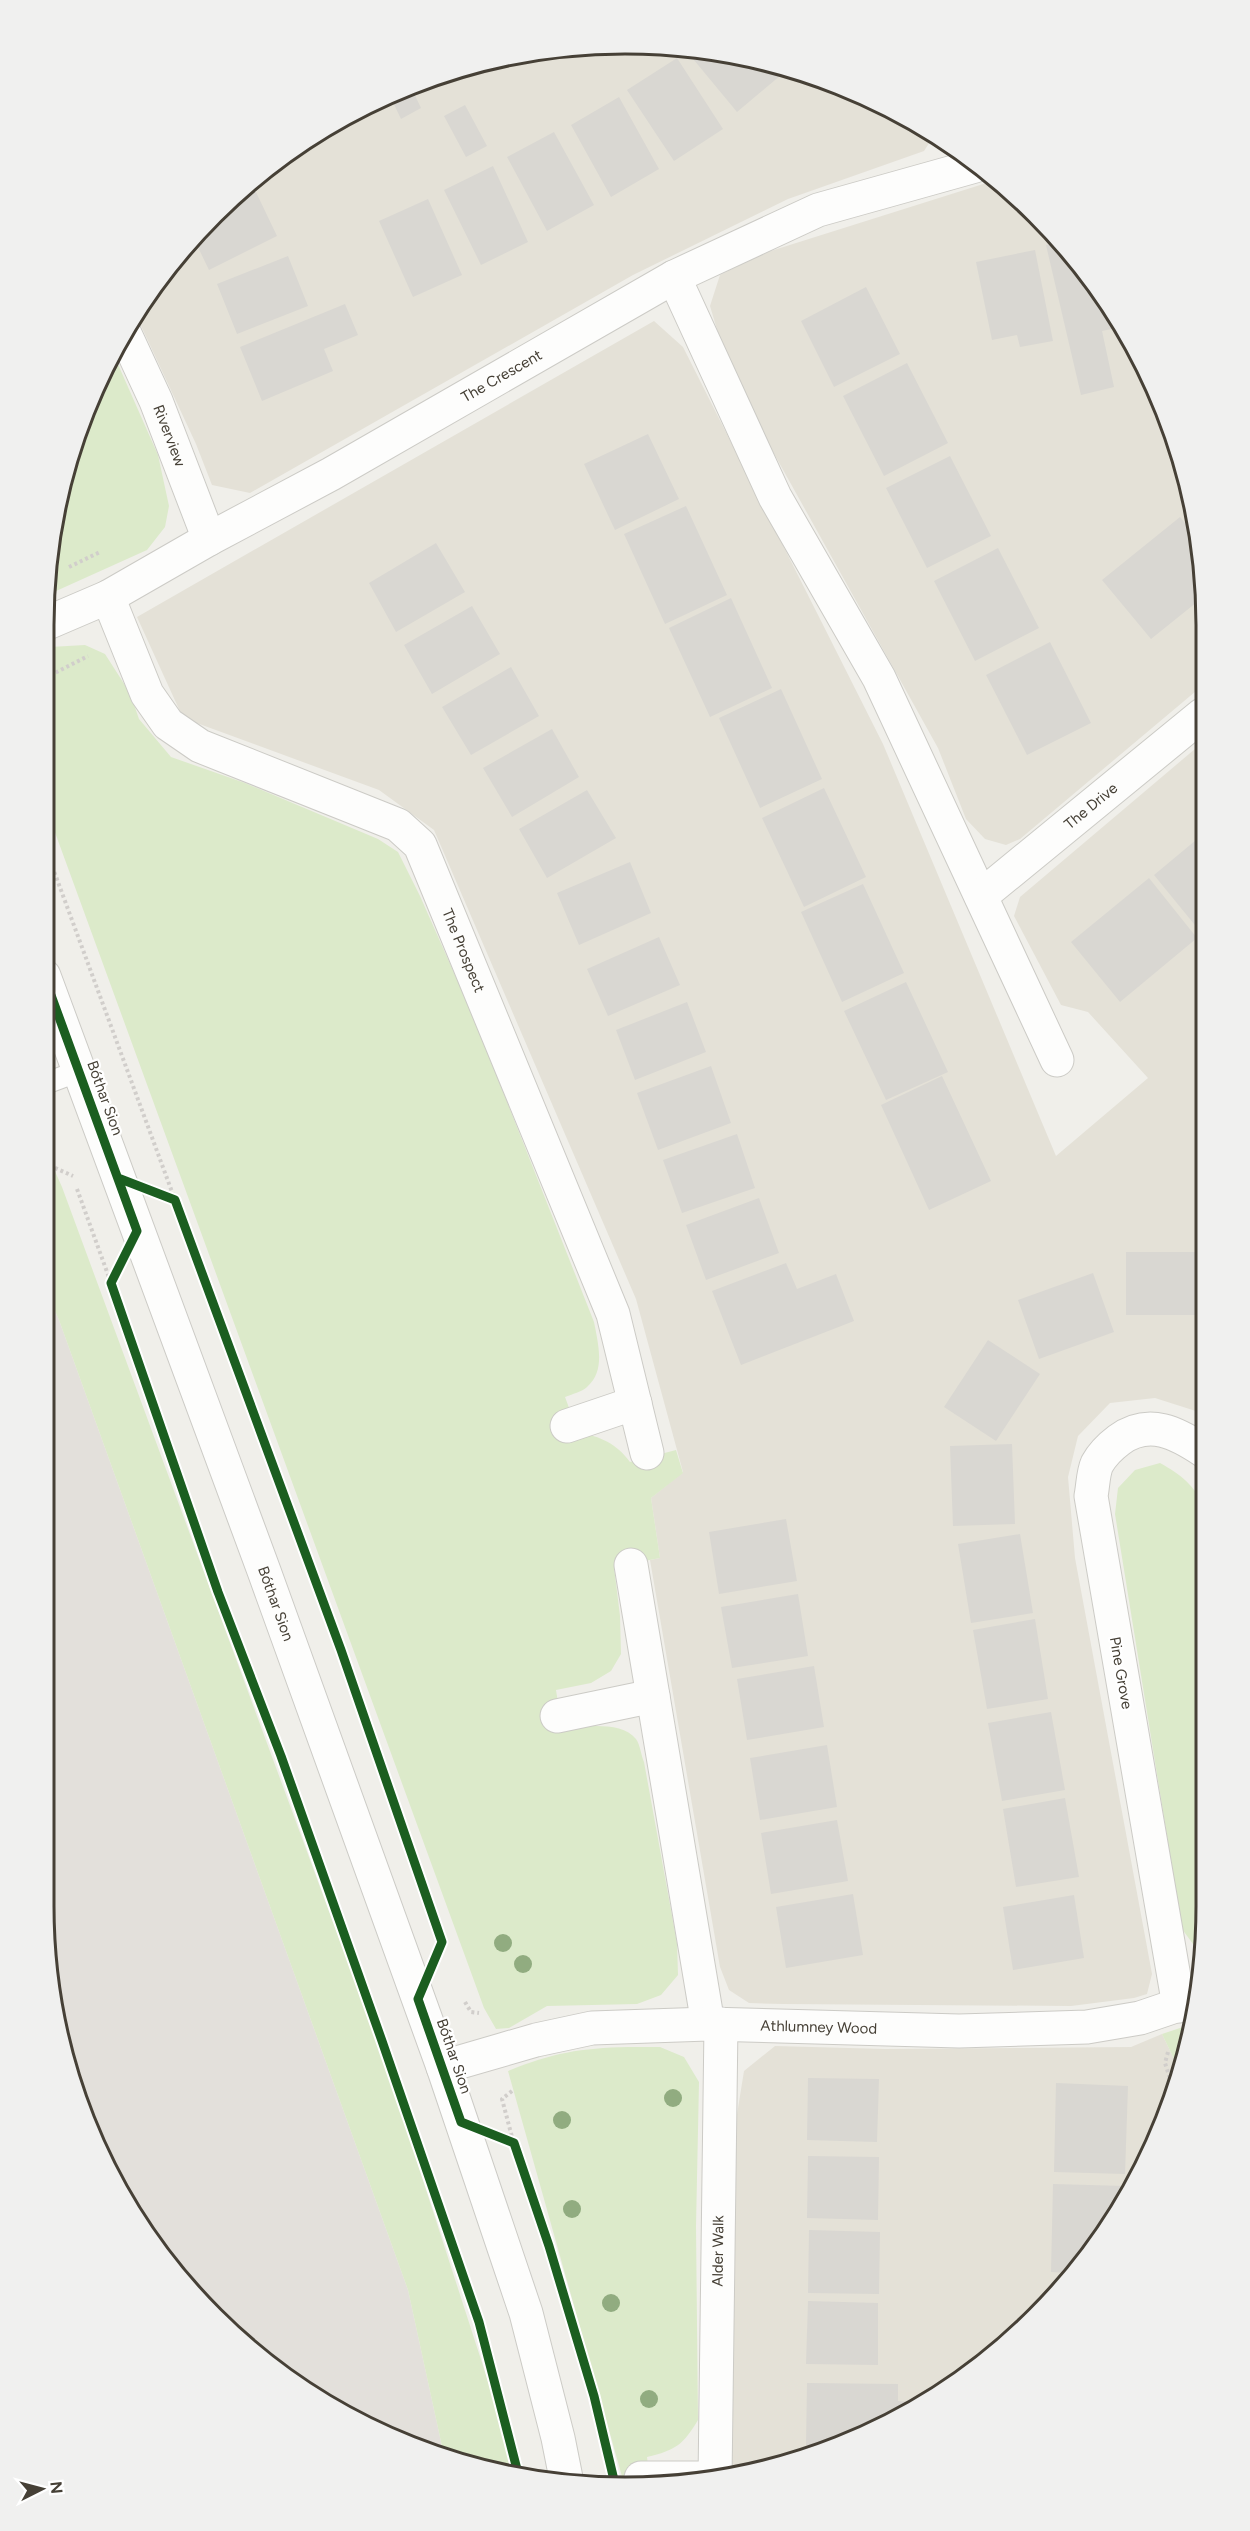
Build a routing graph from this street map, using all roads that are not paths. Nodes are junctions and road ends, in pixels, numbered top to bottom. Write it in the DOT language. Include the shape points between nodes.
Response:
graph roads {
  1 [pos="966,167"];
  2 [pos="674,278"];
  3 [pos="129,342"];
  4 [pos="209,539"];
  5 [pos="108,597"];
  6 [pos="54,620"];
  7 [pos="1196,720"];
  8 [pos="981,896"];
  9 [pos="54,1003"];
  10 [pos="1057,1060"];
  11 [pos="79,1071"];
  12 [pos="54,1080"];
  13 [pos="635,1402"];
  14 [pos="567,1426"];
  15 [pos="1196,1445"];
  16 [pos="647,1453"];
  17 [pos="631,1565"];
  18 [pos="653,1696"];
  19 [pos="557,1716"];
  20 [pos="1187,2002"];
  21 [pos="715,2024"];
  22 [pos="443,2067"];
  23 [pos="715,2470"];
  24 [pos="565,2474"];
  1 -- 2 [label="street, The Crescent" via="818,210"];
  2 -- 4 [label="street, The Crescent" via="331,474"];
  2 -- 8 [label="street" via="775,497 879,678"];
  3 -- 4 [label="street, Riverview" via="156,401"];
  4 -- 5 [label="street, The Crescent"];
  5 -- 6 [label="street, The Crescent"];
  5 -- 13 [label="street, The Prospect" via="147,694 168,724 201,746 399,825 420,845 613,1314"];
  7 -- 8 [label="street, The Drive"];
  8 -- 10 [label="street"];
  9 -- 11 [label="street, Bóthar Sion"];
  11 -- 12 [label="lane"];
  11 -- 22 [label="street, Bóthar Sion"];
  13 -- 14 [label="street"];
  13 -- 16 [label="street, The Prospect"];
  15 -- 20 [label="street, Pine Grove" via="1156,1428 1131,1431 1112,1445 1097,1464 1090,1496"];
  17 -- 18 [label="street, Alder Walk"];
  18 -- 19 [label="street"];
  18 -- 21 [label="street, Alder Walk"];
  20 -- 21 [label="street, Athlumney Wood" via="1140,2018 1087,2027 959,2031"];
  21 -- 22 [label="street, Athlumney Wood" via="592,2028"];
  21 -- 23 [label="street, Alder Walk"];
  22 -- 24 [label="street, Bóthar Sion" via="526,2313"];
}
